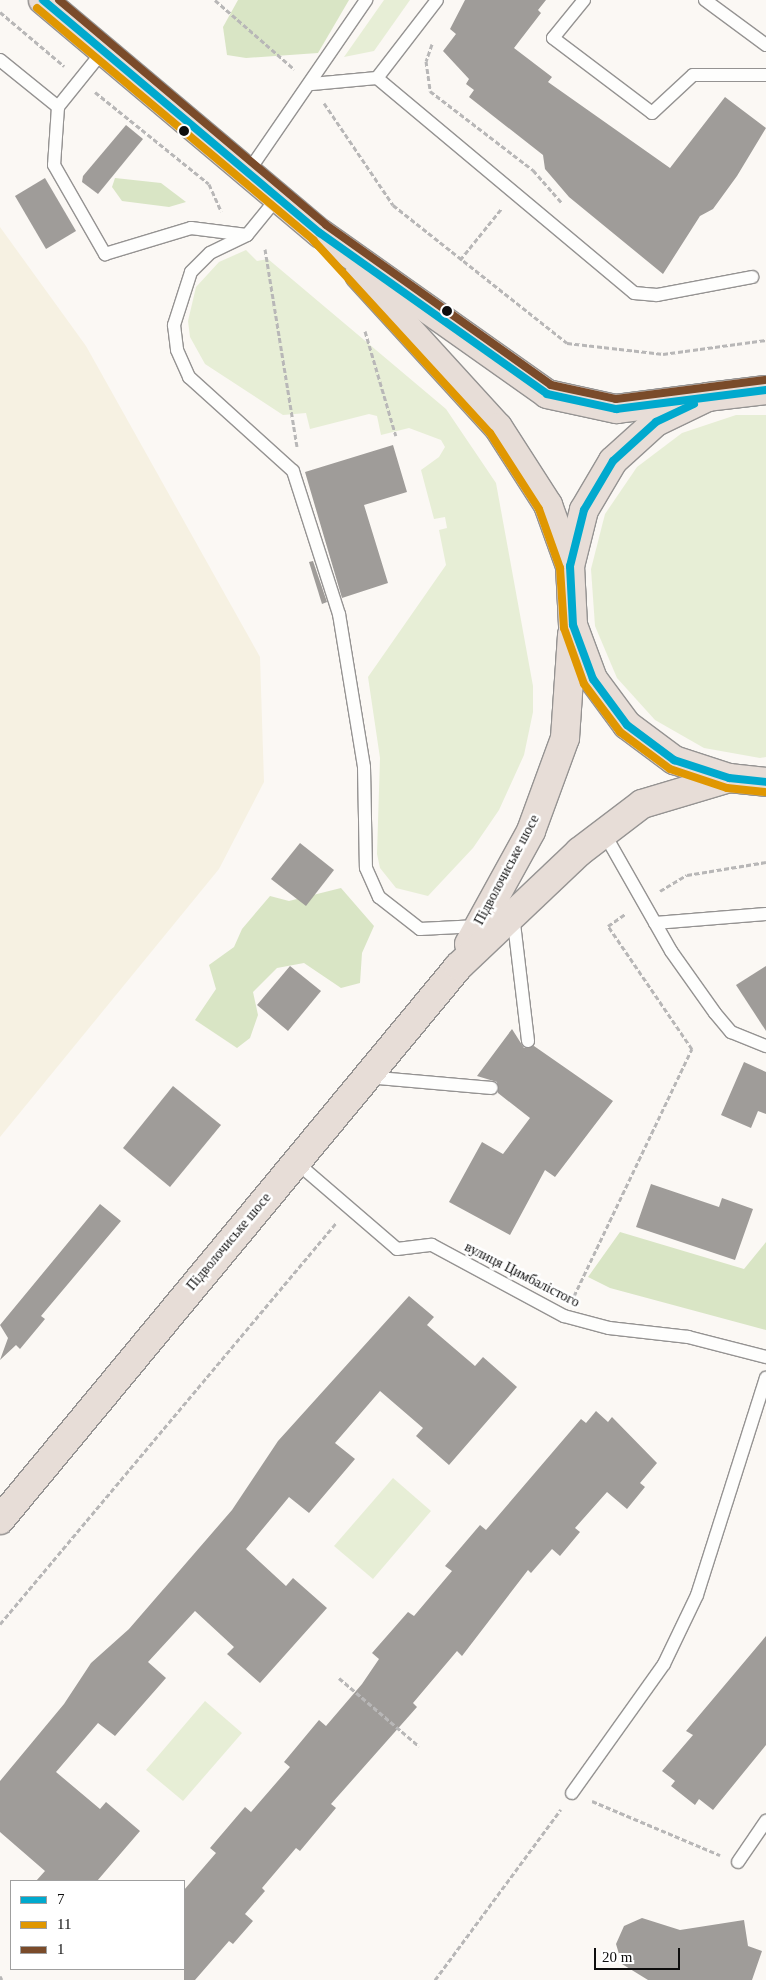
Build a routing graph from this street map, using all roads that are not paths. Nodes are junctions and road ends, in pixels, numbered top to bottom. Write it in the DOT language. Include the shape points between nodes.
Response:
graph roads {
  1 [pos="42,0"];
  2 [pos="366,0"];
  3 [pos="437,0"];
  4 [pos="584,0"];
  5 [pos="705,0"];
  6 [pos="766,44"];
  7 [pos="103,51"];
  8 [pos="0,60"];
  9 [pos="766,75"];
  10 [pos="377,78"];
  11 [pos="312,84"];
  12 [pos="58,106"];
  13 [pos="248,172"];
  14 [pos="278,197"];
  15 [pos="320,233"];
  16 [pos="247,235"];
  17 [pos="752,277"];
  18 [pos="766,390"];
  19 [pos="708,397"];
  20 [pos="570,566"];
  21 [pos="573,625"];
  22 [pos="728,778"];
  23 [pos="766,782"];
  24 [pos="604,833"];
  25 [pos="513,912"];
  26 [pos="766,914"];
  27 [pos="655,923"];
  28 [pos="478,926"];
  29 [pos="459,966"];
  30 [pos="528,1042"];
  31 [pos="766,1046"];
  32 [pos="367,1077"];
  33 [pos="492,1088"];
  34 [pos="296,1162"];
  35 [pos="766,1357"];
  36 [pos="766,1378"];
  37 [pos="0,1519"];
  38 [pos="572,1793"];
  39 [pos="766,1821"];
  40 [pos="738,1862"];
  1 -- 7 [label="highway"];
  2 -- 11 [label="lane"];
  3 -- 10 [label="lane"];
  4 -- 9 [label="lane" via="553,38 652,112 693,76"];
  5 -- 6 [label="lane"];
  7 -- 12 [label="lane"];
  7 -- 13 [label="highway"];
  8 -- 12 [label="lane"];
  10 -- 11 [label="lane"];
  10 -- 17 [label="lane" via="634,293 657,295"];
  11 -- 13 [label="lane"];
  12 -- 16 [label="lane" via="54,165 105,254 191,228"];
  13 -- 14 [label="highway"];
  14 -- 15 [label="highway"];
  14 -- 16 [label="lane"];
  15 -- 19 [label="highway" via="547,394 616,409"];
  15 -- 20 [label="highway" via="498,427 548,505"];
  16 -- 28 [label="lane" via="210,253 191,272 174,325 177,350 189,376 293,471 342,631 364,766 366,868 379,897 420,929"];
  18 -- 19 [label="highway"];
  19 -- 20 [label="highway" via="656,422 614,461 584,510"];
  20 -- 21 [label="highway"];
  21 -- 22 [label="highway" via="593,679 627,726 674,760"];
  21 -- 28 [label="highway, Підволочиське шосе" via="565,738 531,831"];
  22 -- 23 [label="highway"];
  22 -- 24 [label="highway, Підволочиське шосе" via="642,804"];
  24 -- 25 [label="highway, Підволочиське шосе"];
  24 -- 27 [label="lane"];
  25 -- 29 [label="highway, Підволочиське шосе"];
  25 -- 30 [label="lane"];
  26 -- 27 [label="lane"];
  27 -- 31 [label="lane" via="730,1032"];
  28 -- 29 [label="highway, Підволочиське шосе"];
  29 -- 32 [label="highway, Підволочиське шосе"];
  32 -- 33 [label="lane"];
  32 -- 34 [label="highway, Підволочиське шосе"];
  34 -- 35 [label="lane, вулиця Цимбалістого" via="397,1248 432,1246 564,1316 609,1328 688,1337"];
  34 -- 37 [label="highway, Підволочиське шосе"];
  36 -- 38 [label="lane" via="697,1595 664,1664"];
  39 -- 40 [label="lane"];
}
